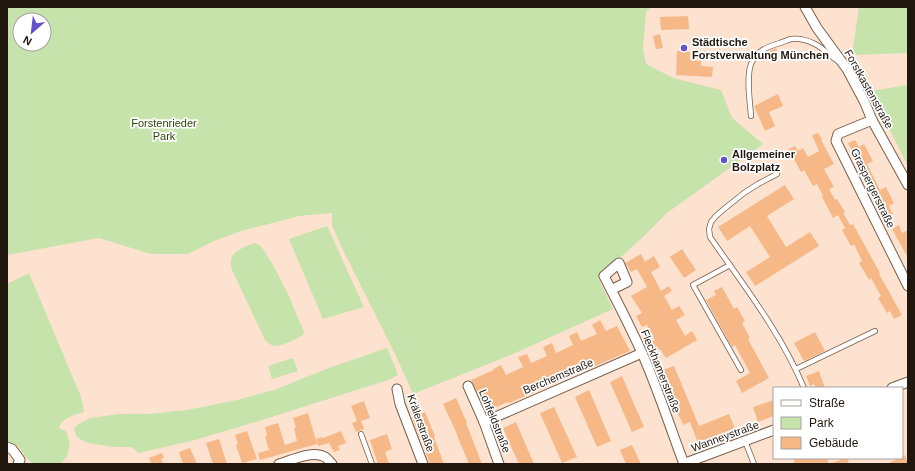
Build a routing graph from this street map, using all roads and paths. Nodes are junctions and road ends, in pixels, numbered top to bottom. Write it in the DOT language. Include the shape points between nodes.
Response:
graph roads {
  1 [pos="804,7"];
  2 [pos="844,65"];
  3 [pos="751,116"];
  4 [pos="872,120"];
  5 [pos="777,174"];
  6 [pos="908,185"];
  7 [pos="730,265"];
  8 [pos="908,286"];
  9 [pos="611,290"];
  10 [pos="875,331"];
  11 [pos="642,353"];
  12 [pos="796,369"];
  13 [pos="740,370"];
  14 [pos="907,384"];
  15 [pos="468,386"];
  16 [pos="804,387"];
  17 [pos="896,387"];
  18 [pos="397,389"];
  19 [pos="484,422"];
  20 [pos="773,430"];
  21 [pos="361,434"];
  22 [pos="745,441"];
  23 [pos="7,447"];
  24 [pos="18,464"];
  25 [pos="278,464"];
  26 [pos="332,464"];
  27 [pos="372,464"];
  28 [pos="423,464"];
  29 [pos="499,464"];
  30 [pos="683,464"];
  31 [pos="754,464"];
  1 -- 2 [label="street, Forstkastenstraße"];
  2 -- 3 [label="lane" via="815,44 802,40 790,39 763,49 758,52 751,65"];
  2 -- 4 [label="street, Forstkastenstraße"];
  4 -- 6 [label="street, Forstkastenstraße"];
  4 -- 8 [label="street, Graspergerstraße" via="838,134 836,141"];
  5 -- 7 [label="lane" via="744,193 711,222 710,237"];
  7 -- 12 [label="lane" via="774,329"];
  7 -- 13 [label="lane" via="693,285"];
  9 -- 11 [label="street, Fleckhamerstraße"];
  10 -- 12 [label="lane"];
  11 -- 19 [label="street, Berchemstraße"];
  11 -- 30 [label="street, Fleckhamerstraße"];
  12 -- 16 [label="lane"];
  14 -- 17 [label="street"];
  15 -- 19 [label="street, Lohfeldstraße"];
  18 -- 28 [label="street, Krälerstraße" via="400,404"];
  19 -- 29 [label="street, Lohfeldstraße"];
  20 -- 22 [label="street, Wanneystraße"];
  21 -- 27 [label="lane"];
  22 -- 30 [label="street, Wanneystraße"];
  22 -- 31 [label="lane"];
  23 -- 24 [label="street" via="12,448 20,460"];
  25 -- 26 [label="street" via="317,454 327,458"];
}
